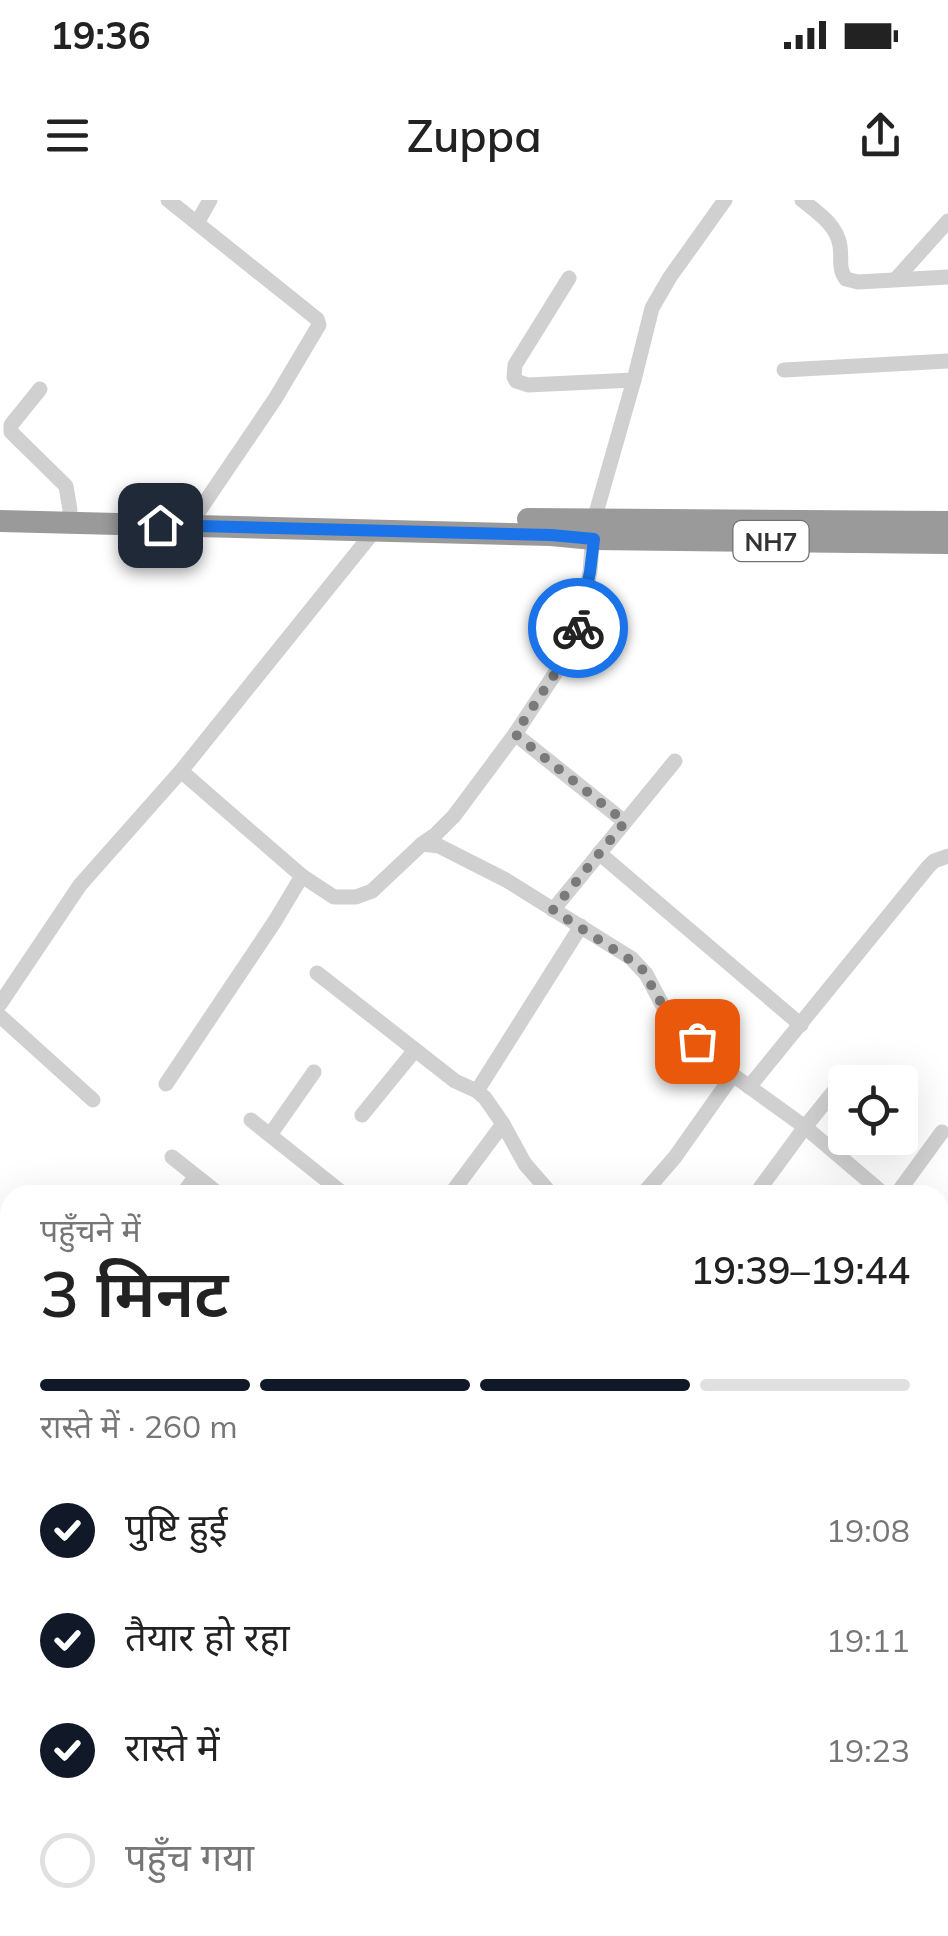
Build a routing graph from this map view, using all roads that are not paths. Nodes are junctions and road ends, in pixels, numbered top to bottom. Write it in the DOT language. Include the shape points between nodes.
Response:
graph roads {
  1 [pos="168,200"];
  2 [pos="210,200"];
  3 [pos="725,200"];
  4 [pos="802,200"];
  5 [pos="948,222"];
  6 [pos="196,223"];
  7 [pos="948,277"];
  8 [pos="569,278"];
  9 [pos="896,279"];
  10 [pos="948,360"];
  11 [pos="784,370"];
  12 [pos="634,380"];
  13 [pos="40,388"];
  14 [pos="0,507"];
  15 [pos="70,510"];
  16 [pos="197,514"];
  17 [pos="0,521"];
  18 [pos="948,522"];
  19 [pos="440,525"];
  20 [pos="594,529"];
  21 [pos="375,530"];
  22 [pos="948,543"];
  23 [pos="515,734"];
  24 [pos="674,761"];
  25 [pos="182,771"];
  26 [pos="625,822"];
  27 [pos="422,844"];
  28 [pos="600,854"];
  29 [pos="948,856"];
  30 [pos="302,876"];
  31 [pos="553,910"];
  32 [pos="581,926"];
  33 [pos="317,973"];
  34 [pos="6,981"];
  35 [pos="0,1004"];
  36 [pos="0,1016"];
  37 [pos="802,1025"];
  38 [pos="416,1050"];
  39 [pos="314,1072"];
  40 [pos="733,1074"];
  41 [pos="166,1084"];
  42 [pos="750,1087"];
  43 [pos="477,1091"];
  44 [pos="828,1099"];
  45 [pos="93,1100"];
  46 [pos="362,1115"];
  47 [pos="252,1120"];
  48 [pos="503,1124"];
  49 [pos="805,1127"];
  50 [pos="942,1132"];
  51 [pos="270,1134"];
  52 [pos="172,1157"];
  53 [pos="196,1176"];
  54 [pos="189,1185"];
  55 [pos="207,1185"];
  56 [pos="333,1185"];
  57 [pos="457,1185"];
  58 [pos="541,1185"];
  59 [pos="650,1185"];
  60 [pos="762,1185"];
  61 [pos="874,1185"];
  62 [pos="893,1185"];
  1 -- 6 [label="street"];
  2 -- 6 [label="street"];
  3 -- 12 [label="street" via="652,308"];
  4 -- 9 [label="street" via="836,234 842,277"];
  5 -- 9 [label="street"];
  6 -- 16 [label="street" via="319,324"];
  7 -- 9 [label="street"];
  8 -- 12 [label="street" via="515,365 516,382"];
  10 -- 11 [label="street"];
  12 -- 20 [label="street"];
  13 -- 15 [label="street" via="10,432 66,486"];
  14 -- 15 [label="highway, NH7"];
  15 -- 16 [label="highway, NH7"];
  16 -- 19 [label="highway, NH7"];
  17 -- 21 [label="highway, NH7"];
  18 -- 20 [label="highway, NH7"];
  19 -- 20 [label="highway, NH7"];
  19 -- 21 [label="highway, NH7"];
  20 -- 22 [label="highway, NH7"];
  20 -- 23 [label="street" via="576,634"];
  21 -- 25 [label="street"];
  23 -- 26 [label="street"];
  23 -- 27 [label="street" via="454,816"];
  24 -- 26 [label="street"];
  25 -- 30 [label="street"];
  25 -- 34 [label="street"];
  26 -- 28 [label="street"];
  27 -- 30 [label="street" via="372,891 356,897 334,897"];
  27 -- 31 [label="street" via="439,846"];
  28 -- 31 [label="street"];
  28 -- 37 [label="street"];
  29 -- 37 [label="street" via="928,867"];
  30 -- 41 [label="street"];
  31 -- 32 [label="street"];
  32 -- 40 [label="street" via="641,967 664,1008"];
  32 -- 43 [label="street"];
  33 -- 38 [label="street"];
  34 -- 35 [label="street"];
  36 -- 45 [label="street"];
  37 -- 42 [label="street"];
  38 -- 43 [label="street"];
  38 -- 46 [label="street"];
  39 -- 51 [label="street"];
  40 -- 42 [label="street"];
  40 -- 59 [label="street"];
  42 -- 49 [label="street"];
  43 -- 48 [label="street"];
  44 -- 49 [label="street"];
  47 -- 51 [label="street"];
  48 -- 57 [label="street"];
  48 -- 58 [label="street"];
  49 -- 60 [label="street"];
  49 -- 61 [label="street"];
  50 -- 62 [label="street"];
  51 -- 56 [label="street"];
  52 -- 53 [label="street"];
  53 -- 54 [label="street"];
  53 -- 55 [label="street"];
}
